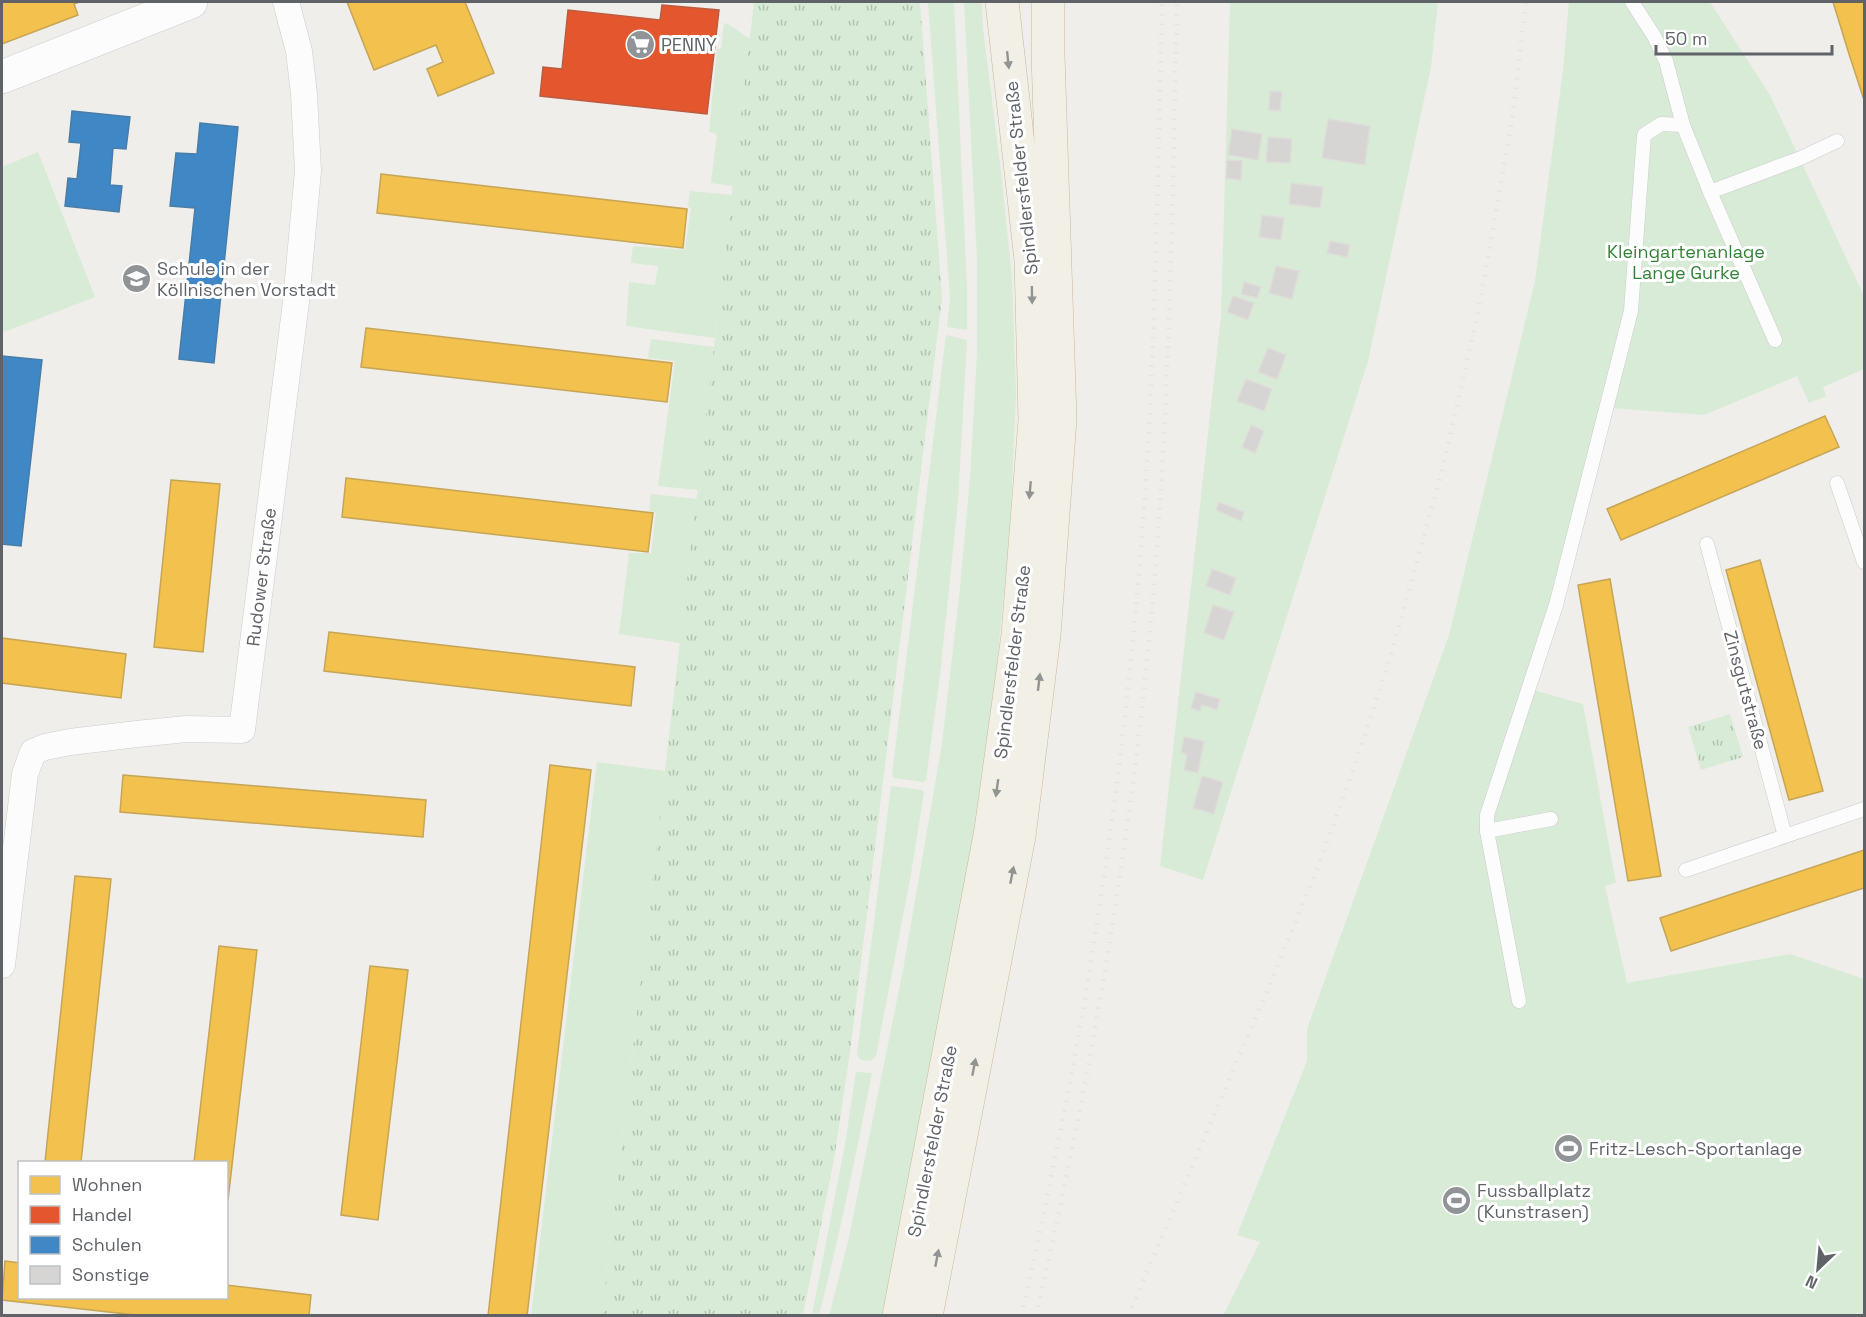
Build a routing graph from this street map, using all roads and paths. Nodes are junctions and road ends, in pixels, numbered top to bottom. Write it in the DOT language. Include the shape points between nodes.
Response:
graph roads {
  1 [pos="191,2"];
  2 [pos="286,2"];
  3 [pos="1002,2"];
  4 [pos="1048,2"];
  5 [pos="1632,2"];
  6 [pos="2,77"];
  7 [pos="1683,125"];
  8 [pos="1838,141"];
  9 [pos="1710,192"];
  10 [pos="1775,340"];
  11 [pos="1837,483"];
  12 [pos="1707,544"];
  13 [pos="1864,562"];
  14 [pos="1864,808"];
  15 [pos="1551,819"];
  16 [pos="1488,831"];
  17 [pos="1785,836"];
  18 [pos="1686,870"];
  19 [pos="2,965"];
  20 [pos="1519,1001"];
  21 [pos="899,1316"];
  22 [pos="926,1316"];
  1 -- 6 [label="street"];
  2 -- 19 [label="street, Rudower Straße" via="299,51 308,171 296,302 242,730 186,729 137,734 70,742 33,752 25,774"];
  3 -- 21 [label="highway, Spindlersfelder Straße, one-way" via="1031,260 1035,420 1026,540 1018,635 991,830"];
  22 -- 4 [label="highway, Spindlersfelder Straße, one-way" via="1019,836 1044,635 1060,419"];
  5 -- 7 [label="lane" via="1666,61"];
  7 -- 9 [label="lane"];
  7 -- 16 [label="lane" via="1661,124 1644,135 1631,311 1556,605 1487,814"];
  8 -- 9 [label="lane"];
  9 -- 10 [label="lane"];
  11 -- 13 [label="lane"];
  12 -- 17 [label="lane, Zinsgutstraße"];
  14 -- 17 [label="lane"];
  15 -- 16 [label="lane"];
  16 -- 20 [label="lane"];
  17 -- 18 [label="lane"];
}
